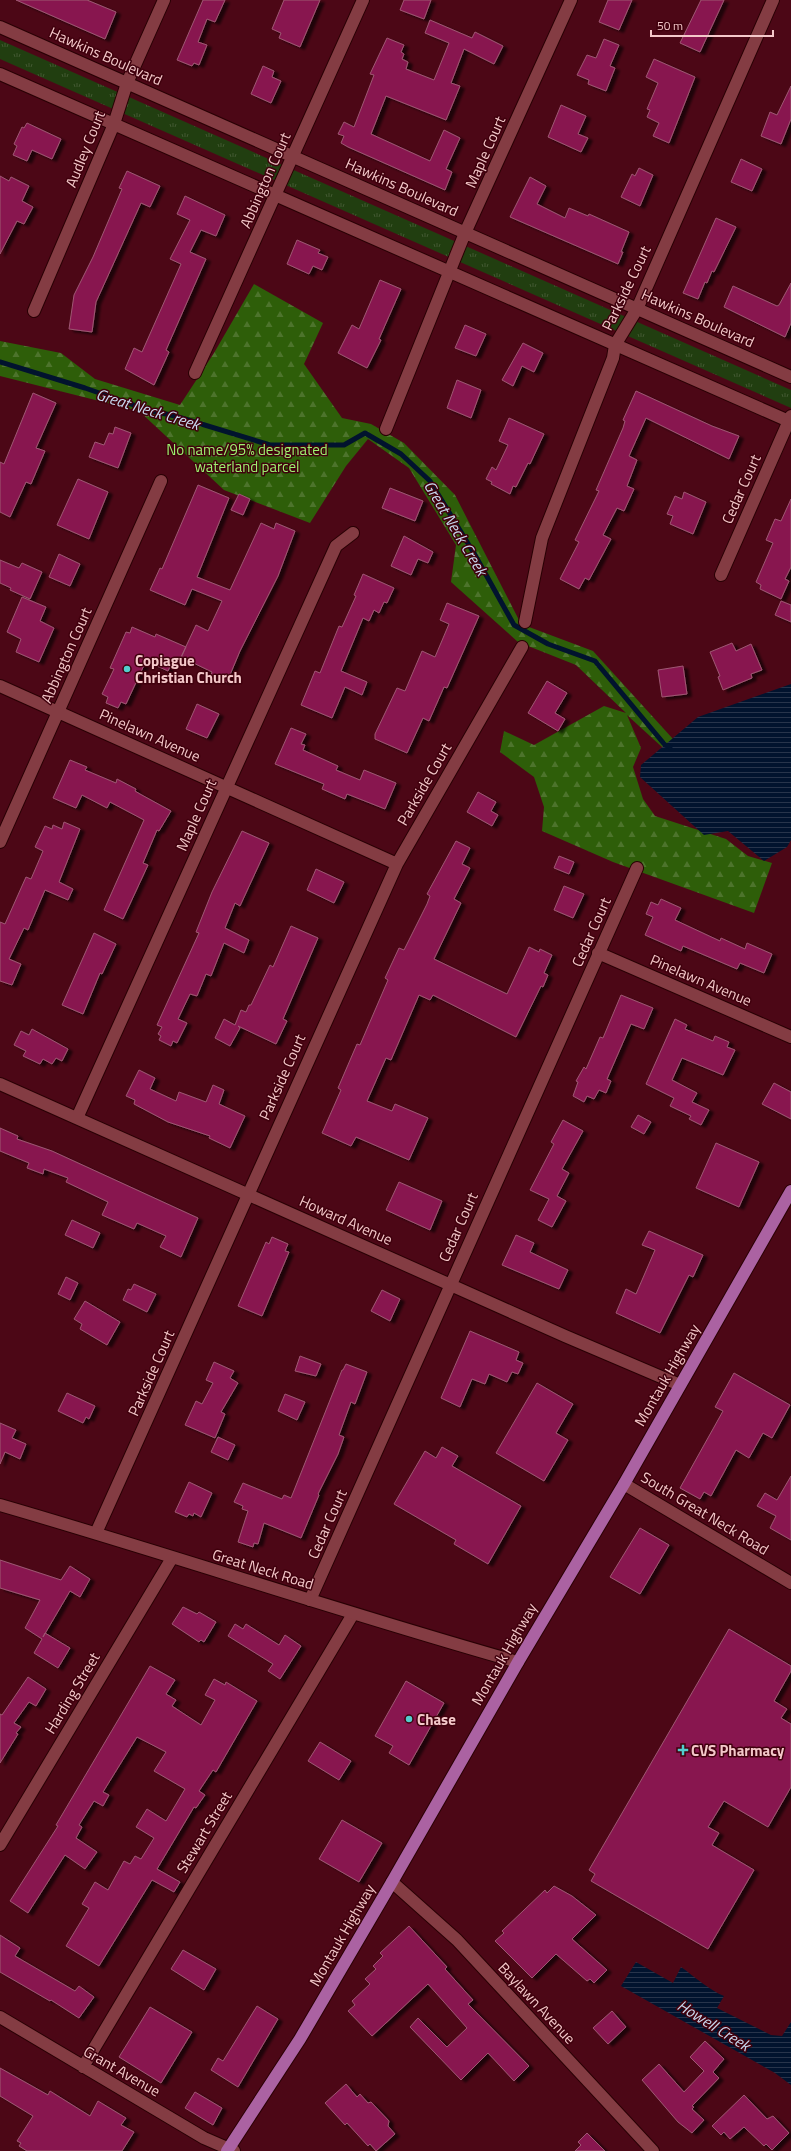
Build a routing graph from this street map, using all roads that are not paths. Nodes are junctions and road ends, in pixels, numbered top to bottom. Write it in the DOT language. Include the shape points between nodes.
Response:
graph roads {
  1 [pos="164,0"];
  2 [pos="364,0"];
  3 [pos="571,0"];
  4 [pos="773,0"];
  5 [pos="0,27"];
  6 [pos="0,74"];
  7 [pos="127,83"];
  8 [pos="114,124"];
  9 [pos="294,157"];
  10 [pos="276,196"];
  11 [pos="466,233"];
  12 [pos="449,273"];
  13 [pos="637,309"];
  14 [pos="34,311"];
  15 [pos="616,345"];
  16 [pos="195,373"];
  17 [pos="791,377"];
  18 [pos="790,420"];
  19 [pos="386,429"];
  20 [pos="162,481"];
  21 [pos="353,533"];
  22 [pos="721,575"];
  23 [pos="525,622"];
  24 [pos="522,647"];
  25 [pos="0,686"];
  26 [pos="58,711"];
  27 [pos="226,787"];
  28 [pos="0,842"];
  29 [pos="397,864"];
  30 [pos="637,868"];
  31 [pos="598,953"];
  32 [pos="791,1037"];
  33 [pos="0,1084"];
  34 [pos="77,1118"];
  35 [pos="791,1191"];
  36 [pos="247,1194"];
  37 [pos="450,1284"];
  38 [pos="680,1385"];
  39 [pos="624,1484"];
  40 [pos="0,1505"];
  41 [pos="96,1533"];
  42 [pos="172,1558"];
  43 [pos="791,1583"];
  44 [pos="310,1600"];
  45 [pos="353,1614"];
  46 [pos="518,1662"];
  47 [pos="0,1845"];
  48 [pos="392,1882"];
  49 [pos="0,2018"];
  50 [pos="83,2067"];
  51 [pos="230,2150"];
  52 [pos="653,2151"];
  1 -- 7 [label="street, Audley Court"];
  2 -- 9 [label="street, Abbington Court"];
  3 -- 11 [label="street, Maple Court"];
  4 -- 13 [label="street, Parkside Court"];
  5 -- 7 [label="street, Hawkins Boulevard"];
  6 -- 8 [label="street"];
  7 -- 8 [label="street, Audley Court"];
  7 -- 9 [label="street, Hawkins Boulevard"];
  8 -- 10 [label="street"];
  8 -- 14 [label="street, Audley Court"];
  9 -- 10 [label="street, Abbington Court"];
  9 -- 11 [label="street, Hawkins Boulevard"];
  10 -- 12 [label="street"];
  10 -- 16 [label="street, Abbington Court"];
  11 -- 12 [label="street, Maple Court"];
  11 -- 13 [label="street, Hawkins Boulevard"];
  12 -- 15 [label="street"];
  12 -- 19 [label="street, Maple Court"];
  13 -- 15 [label="street, Parkside Court"];
  13 -- 17 [label="street, Hawkins Boulevard"];
  15 -- 18 [label="street"];
  15 -- 23 [label="street, Parkside Court" via="542,538"];
  18 -- 22 [label="street, Cedar Court"];
  20 -- 26 [label="street, Abbington Court"];
  21 -- 27 [label="street, Maple Court" via="336,546"];
  24 -- 29 [label="street, Parkside Court"];
  25 -- 26 [label="street, Pinelawn Avenue"];
  26 -- 27 [label="street, Pinelawn Avenue"];
  26 -- 28 [label="street, Abbington Court"];
  27 -- 29 [label="street, Pinelawn Avenue"];
  27 -- 34 [label="street, Maple Court"];
  29 -- 36 [label="street, Parkside Court"];
  30 -- 31 [label="street, Cedar Court"];
  31 -- 32 [label="street, Pinelawn Avenue"];
  31 -- 37 [label="street, Cedar Court"];
  33 -- 34 [label="street, Howard Avenue"];
  34 -- 36 [label="street, Howard Avenue"];
  35 -- 38 [label="main road, Montauk Highway"];
  36 -- 37 [label="street, Howard Avenue"];
  36 -- 41 [label="street, Parkside Court"];
  37 -- 38 [label="street, Howard Avenue"];
  37 -- 44 [label="street, Cedar Court"];
  38 -- 39 [label="main road, Montauk Highway"];
  39 -- 43 [label="street, South Great Neck Road"];
  39 -- 46 [label="main road, Montauk Highway"];
  40 -- 41 [label="street, Great Neck Road"];
  41 -- 42 [label="street, Great Neck Road"];
  42 -- 44 [label="street, Great Neck Road"];
  42 -- 47 [label="street, Harding Street"];
  44 -- 45 [label="street, Great Neck Road"];
  45 -- 46 [label="street, Great Neck Road"];
  45 -- 50 [label="street, Stewart Street"];
  46 -- 48 [label="main road, Montauk Highway"];
  48 -- 51 [label="main road, Montauk Highway" via="300,2039"];
  48 -- 52 [label="street, Baylawn Avenue" via="457,1940"];
  49 -- 50 [label="street, Grant Avenue"];
  50 -- 51 [label="street, Grant Avenue" via="208,2140"];
}
